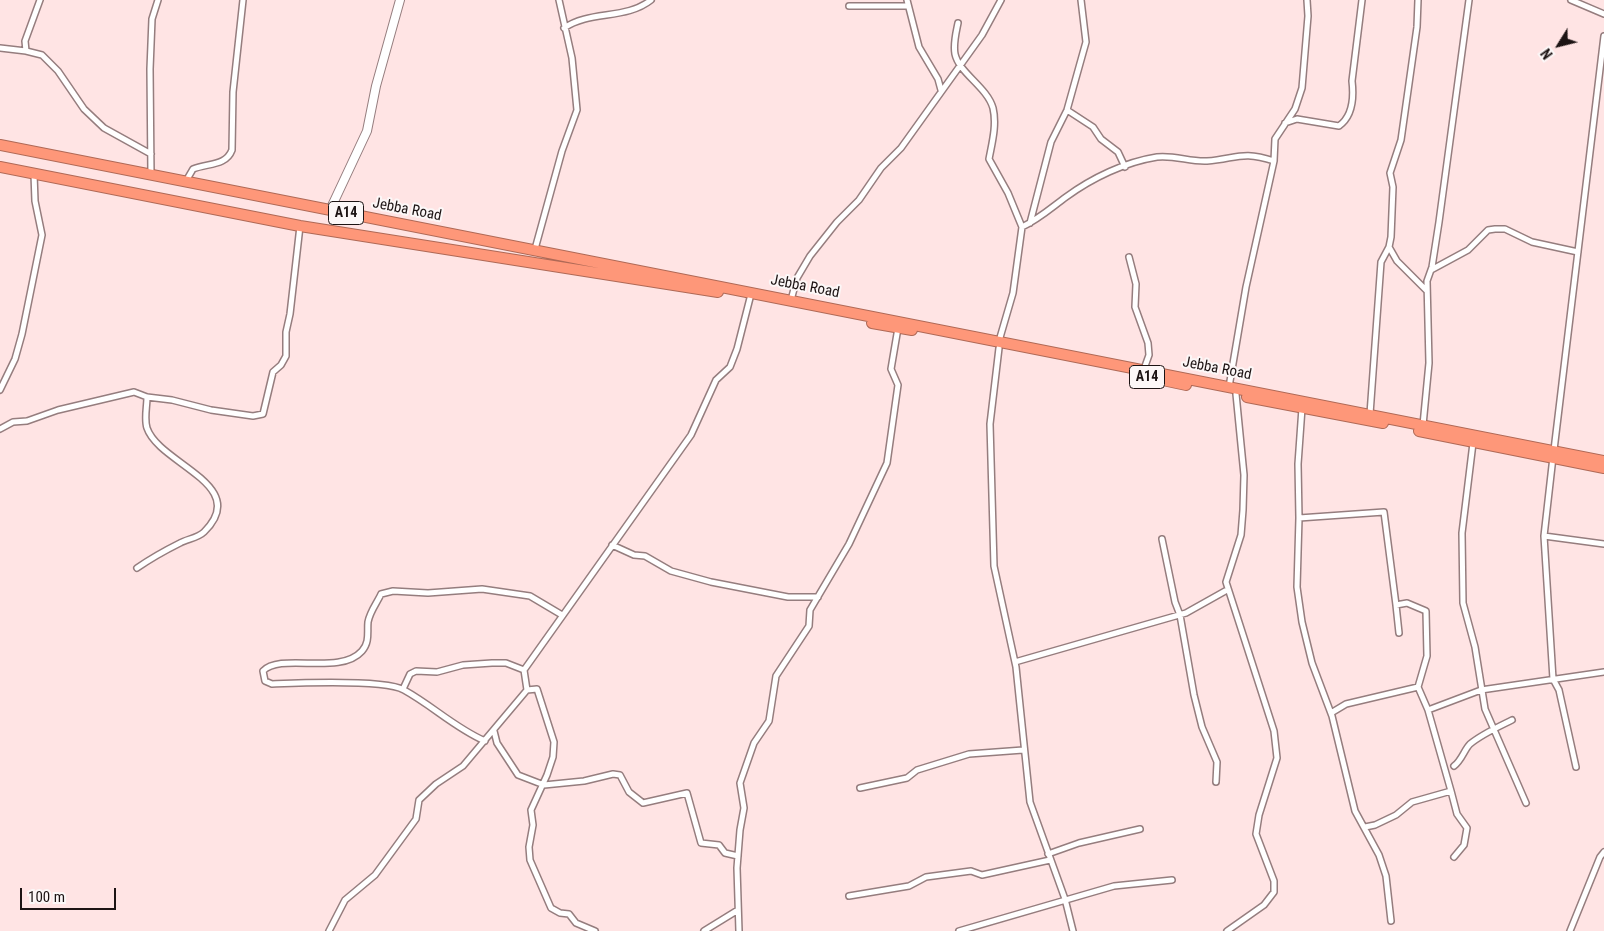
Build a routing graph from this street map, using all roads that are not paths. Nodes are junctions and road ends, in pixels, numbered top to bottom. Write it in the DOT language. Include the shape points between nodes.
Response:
graph roads {
  1 [pos="40,0"];
  2 [pos="158,0"];
  3 [pos="243,0"];
  4 [pos="400,0"];
  5 [pos="559,0"];
  6 [pos="652,0"];
  7 [pos="1001,0"];
  8 [pos="1081,0"];
  9 [pos="1307,0"];
  10 [pos="1362,0"];
  11 [pos="1418,0"];
  12 [pos="1469,0"];
  13 [pos="1571,0"];
  14 [pos="908,3"];
  15 [pos="849,6"];
  16 [pos="1604,14"];
  17 [pos="958,22"];
  18 [pos="564,28"];
  19 [pos="1604,36"];
  20 [pos="0,48"];
  21 [pos="26,51"];
  22 [pos="960,64"];
  23 [pos="942,90"];
  24 [pos="1067,110"];
  25 [pos="1284,123"];
  26 [pos="0,145"];
  27 [pos="152,154"];
  28 [pos="1274,161"];
  29 [pos="1125,166"];
  30 [pos="0,167"];
  31 [pos="34,174"];
  32 [pos="151,175"];
  33 [pos="186,182"];
  34 [pos="330,210"];
  35 [pos="1030,223"];
  36 [pos="300,226"];
  37 [pos="1022,227"];
  38 [pos="1389,247"];
  39 [pos="535,249"];
  40 [pos="1578,252"];
  41 [pos="1129,257"];
  42 [pos="1431,270"];
  43 [pos="691,284"];
  44 [pos="1427,291"];
  45 [pos="750,298"];
  46 [pos="791,300"];
  47 [pos="898,328"];
  48 [pos="999,345"];
  49 [pos="1144,369"];
  50 [pos="0,390"];
  51 [pos="1232,390"];
  52 [pos="147,397"];
  53 [pos="1302,408"];
  54 [pos="1370,414"];
  55 [pos="1423,425"];
  56 [pos="0,429"];
  57 [pos="1473,443"];
  58 [pos="1554,454"];
  59 [pos="1604,461"];
  60 [pos="1604,468"];
  61 [pos="1299,518"];
  62 [pos="1544,536"];
  63 [pos="1162,540"];
  64 [pos="1604,544"];
  65 [pos="612,545"];
  66 [pos="137,568"];
  67 [pos="1227,590"];
  68 [pos="818,597"];
  69 [pos="1396,605"];
  70 [pos="562,615"];
  71 [pos="1180,615"];
  72 [pos="1399,632"];
  73 [pos="1015,662"];
  74 [pos="524,670"];
  75 [pos="1604,672"];
  76 [pos="1553,679"];
  77 [pos="1418,687"];
  78 [pos="403,689"];
  79 [pos="527,690"];
  80 [pos="1482,690"];
  81 [pos="1428,710"];
  82 [pos="1331,713"];
  83 [pos="1512,720"];
  84 [pos="1492,729"];
  85 [pos="494,731"];
  86 [pos="485,741"];
  87 [pos="1023,750"];
  88 [pos="1454,766"];
  89 [pos="1576,767"];
  90 [pos="1216,782"];
  91 [pos="544,785"];
  92 [pos="860,788"];
  93 [pos="1451,791"];
  94 [pos="1526,803"];
  95 [pos="1365,827"];
  96 [pos="1140,829"];
  97 [pos="1604,852"];
  98 [pos="1048,854"];
  99 [pos="738,856"];
  100 [pos="1454,857"];
  101 [pos="1050,860"];
  102 [pos="1172,880"];
  103 [pos="849,896"];
  104 [pos="1065,899"];
  105 [pos="738,910"];
  106 [pos="1391,921"];
  107 [pos="329,931"];
  108 [pos="595,931"];
  109 [pos="704,931"];
  110 [pos="739,931"];
  111 [pos="959,931"];
  112 [pos="1072,931"];
  113 [pos="1227,931"];
  114 [pos="1570,931"];
  1 -- 21 [label="street" via="25,40"];
  2 -- 27 [label="street" via="151,38"];
  3 -- 33 [label="street" via="233,92 232,150 229,158 221,162 193,169"];
  4 -- 34 [label="street" via="367,131"];
  5 -- 18 [label="street"];
  6 -- 18 [label="street" via="640,8 575,20"];
  7 -- 22 [label="street" via="982,35"];
  8 -- 24 [label="street" via="1086,42"];
  9 -- 25 [label="street" via="1302,88 1295,109"];
  10 -- 25 [label="street" via="1351,112 1345,122 1339,126 1297,119"];
  11 -- 38 [label="street" via="1401,140 1390,173 1393,187"];
  12 -- 42 [label="street"];
  13 -- 16 [label="street"];
  14 -- 15 [label="street"];
  14 -- 23 [label="street" via="919,47"];
  17 -- 22 [label="street" via="955,51"];
  18 -- 39 [label="street" via="572,58 577,110"];
  19 -- 40 [label="street"];
  20 -- 21 [label="street"];
  21 -- 27 [label="street" via="42,55 104,128"];
  22 -- 23 [label="street"];
  22 -- 37 [label="street" via="984,91 993,109 994,132 989,159"];
  23 -- 46 [label="street" via="901,148 810,256 797,278"];
  24 -- 29 [label="street" via="1093,127 1101,139 1118,152"];
  24 -- 35 [label="street" via="1051,142"];
  25 -- 28 [label="street" via="1276,139"];
  26 -- 32 [label="highway, Jebba Road / A14"];
  27 -- 32 [label="street"];
  28 -- 29 [label="street" via="1258,155 1203,161 1172,155"];
  28 -- 51 [label="street" via="1246,287"];
  29 -- 35 [label="street" via="1083,186"];
  30 -- 31 [label="highway, Jebba Road / A14"];
  31 -- 36 [label="highway, Jebba Road / A14"];
  31 -- 50 [label="street" via="42,235 22,334 15,359"];
  32 -- 33 [label="highway, Jebba Road / A14"];
  33 -- 34 [label="highway, Jebba Road / A14"];
  34 -- 39 [label="highway, Jebba Road / A14"];
  35 -- 37 [label="street"];
  36 -- 43 [label="highway, Jebba Road / A14"];
  36 -- 52 [label="street" via="286,332 286,356 272,372 263,414 253,416 211,410"];
  37 -- 48 [label="street" via="1013,293"];
  38 -- 44 [label="street" via="1397,261"];
  38 -- 54 [label="street" via="1380,262"];
  39 -- 43 [label="highway, Jebba Road / A14"];
  40 -- 42 [label="street" via="1532,242 1505,229 1495,229 1488,230 1468,250"];
  40 -- 58 [label="street"];
  41 -- 49 [label="street" via="1136,284 1135,307 1148,343 1149,355"];
  42 -- 44 [label="street"];
  43 -- 45 [label="highway, Jebba Road / A14"];
  43 -- 46 [label="highway, Jebba Road / A14"];
  44 -- 55 [label="street" via="1429,363"];
  45 -- 47 [label="highway, Jebba Road / A14"];
  45 -- 65 [label="street" via="730,367 716,380 691,435"];
  46 -- 48 [label="highway, Jebba Road / A14"];
  47 -- 48 [label="highway, Jebba Road / A14"];
  47 -- 68 [label="street" via="891,369 898,385 887,463 849,544"];
  48 -- 49 [label="highway, Jebba Road / A14"];
  48 -- 51 [label="highway, Jebba Road / A14"];
  48 -- 73 [label="street" via="990,424 994,566"];
  49 -- 51 [label="highway, Jebba Road / A14"];
  51 -- 53 [label="highway, Jebba Road / A14"];
  51 -- 54 [label="highway, Jebba Road / A14"];
  51 -- 67 [label="street" via="1244,475 1241,535 1227,575"];
  52 -- 56 [label="street" via="134,392 58,410 28,421 13,422"];
  52 -- 66 [label="street" via="147,427 152,436 160,448 189,466 210,485 218,506 203,533"];
  53 -- 57 [label="highway, Jebba Road / A14"];
  53 -- 61 [label="street"];
  54 -- 55 [label="highway, Jebba Road / A14"];
  55 -- 58 [label="highway, Jebba Road / A14"];
  57 -- 58 [label="highway, Jebba Road / A14"];
  57 -- 80 [label="street" via="1462,532 1462,582 1463,603"];
  58 -- 59 [label="highway, Jebba Road / A14"];
  58 -- 60 [label="highway, Jebba Road / A14"];
  58 -- 62 [label="street"];
  61 -- 69 [label="street" via="1384,512"];
  61 -- 82 [label="street" via="1297,587 1302,622 1312,662"];
  62 -- 64 [label="street"];
  62 -- 76 [label="street"];
  63 -- 71 [label="street"];
  65 -- 68 [label="street" via="629,554 645,556 671,571 719,584 788,597"];
  65 -- 70 [label="street"];
  67 -- 71 [label="street"];
  67 -- 113 [label="street" via="1274,731 1277,758 1256,834 1274,881 1274,892 1264,905"];
  68 -- 99 [label="street" via="810,610 808,626 776,676 769,721 754,743 740,783 744,808"];
  69 -- 72 [label="street"];
  69 -- 77 [label="street" via="1407,603 1426,610 1427,656"];
  70 -- 74 [label="street"];
  70 -- 78 [label="street" via="530,596 482,589 428,593 393,591 381,594 368,623 367,642 362,651 352,658 320,664 276,664 263,671 265,681 272,684 390,685"];
  71 -- 73 [label="street"];
  71 -- 90 [label="street" via="1194,696 1202,727 1217,762"];
  73 -- 87 [label="street"];
  74 -- 78 [label="street" via="506,663 463,665 438,672 416,671 410,674"];
  74 -- 79 [label="street"];
  75 -- 76 [label="street"];
  76 -- 80 [label="street"];
  76 -- 89 [label="street" via="1559,690"];
  77 -- 81 [label="street"];
  77 -- 82 [label="street" via="1346,704"];
  78 -- 86 [label="street" via="453,724"];
  79 -- 85 [label="street"];
  79 -- 91 [label="street" via="537,689 554,742"];
  80 -- 81 [label="street"];
  80 -- 84 [label="street"];
  81 -- 93 [label="street"];
  82 -- 95 [label="street" via="1355,811"];
  83 -- 84 [label="street"];
  84 -- 88 [label="street" via="1471,744"];
  84 -- 94 [label="street"];
  85 -- 86 [label="street"];
  85 -- 91 [label="street" via="497,743 518,775"];
  86 -- 107 [label="street" via="463,766 419,800 416,820 375,875 346,900"];
  87 -- 92 [label="street" via="969,754 917,770 907,778"];
  87 -- 98 [label="street" via="1030,802"];
  91 -- 99 [label="street" via="613,774 620,775 630,792 643,803 687,793 701,843 719,845 726,853"];
  91 -- 108 [label="street" via="531,810 530,860 551,908 569,914 576,923"];
  93 -- 95 [label="street" via="1412,802 1396,815"];
  93 -- 100 [label="street" via="1457,814 1467,828 1464,845"];
  95 -- 106 [label="street" via="1386,876"];
  96 -- 98 [label="street"];
  97 -- 114 [label="street"];
  98 -- 101 [label="street"];
  99 -- 105 [label="street"];
  101 -- 103 [label="street" via="982,875 970,871 926,877 908,886"];
  101 -- 104 [label="street"];
  102 -- 104 [label="street" via="1114,886"];
  104 -- 111 [label="street"];
  104 -- 112 [label="street"];
  105 -- 109 [label="street"];
  105 -- 110 [label="street"];
}
